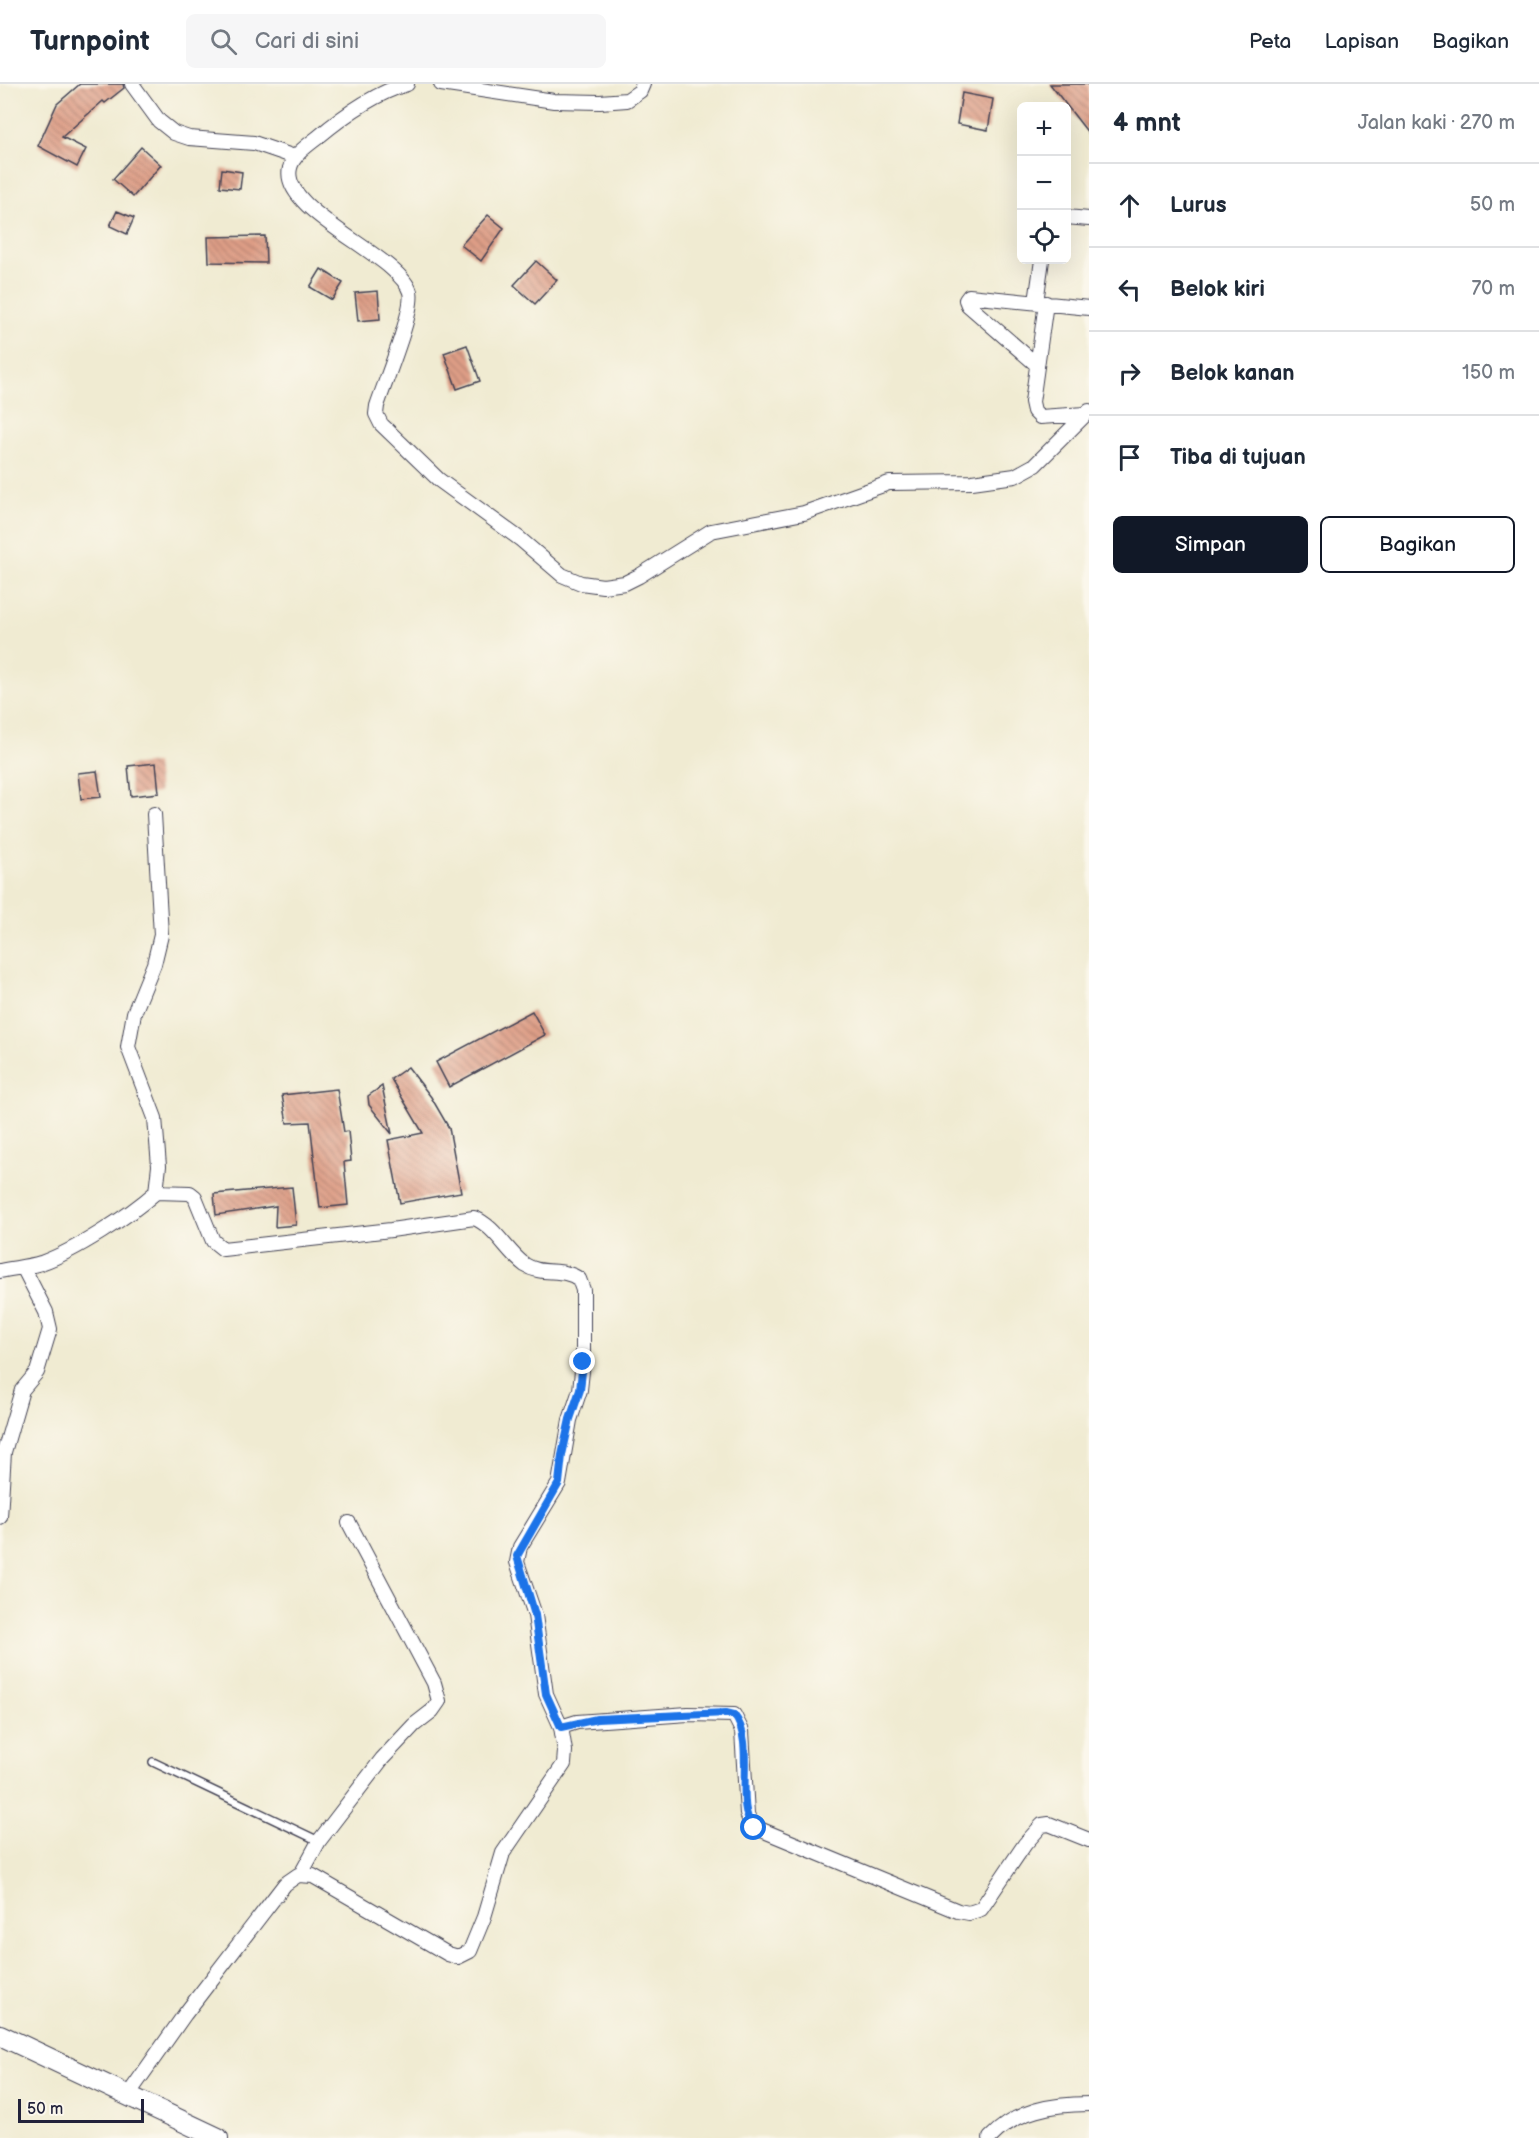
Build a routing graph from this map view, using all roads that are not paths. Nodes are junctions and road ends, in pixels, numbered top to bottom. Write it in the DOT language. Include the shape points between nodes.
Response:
graph roads {
  1 [pos="132,84"];
  2 [pos="407,84"];
  3 [pos="441,84"];
  4 [pos="643,84"];
  5 [pos="296,157"];
  6 [pos="1071,217"];
  7 [pos="1089,219"];
  8 [pos="1042,264"];
  9 [pos="1041,303"];
  10 [pos="1089,308"];
  11 [pos="1037,365"];
  12 [pos="1087,412"];
  13 [pos="154,814"];
  14 [pos="156,1192"];
  15 [pos="23,1267"];
  16 [pos="0,1271"];
  17 [pos="0,1517"];
  18 [pos="349,1523"];
  19 [pos="561,1727"];
  20 [pos="153,1762"];
  21 [pos="1089,1840"];
  22 [pos="319,1841"];
  23 [pos="301,1874"];
  24 [pos="0,2035"];
  25 [pos="128,2095"];
  26 [pos="1089,2104"];
  27 [pos="218,2138"];
  28 [pos="990,2138"];
  1 -- 5 [label="street" via="159,121 174,133 189,138 254,143"];
  2 -- 5 [label="street" via="335,123"];
  3 -- 4 [label="street" via="554,101 600,102 627,100"];
  5 -- 12 [label="street" via="290,165 290,177 307,204 338,231 398,272 409,289 410,307 377,406 378,420 439,480 572,580 603,586 625,583 711,531 804,513 889,483 1009,478 1035,465"];
  6 -- 7 [label="street"];
  8 -- 9 [label="street"];
  9 -- 10 [label="street"];
  9 -- 11 [label="street"];
  9 -- 11 [label="street" via="976,295 966,300"];
  11 -- 12 [label="street" via="1032,402 1040,417"];
  13 -- 14 [label="street" via="160,935 154,964 134,1013 128,1047 155,1118 159,1166"];
  14 -- 15 [label="street" via="79,1243 48,1260"];
  14 -- 19 [label="street" via="190,1193 195,1197 213,1241 223,1249 474,1218 526,1265 569,1273 579,1279 583,1290 580,1390 570,1419 559,1483 517,1556 535,1615 546,1694"];
  15 -- 16 [label="street"];
  15 -- 17 [label="street" via="46,1312 50,1329 37,1372 22,1390 4,1452"];
  18 -- 22 [label="street" via="434,1683 439,1701 382,1760"];
  19 -- 21 [label="street" via="597,1719 731,1714 742,1731 747,1814 752,1826 958,1911 981,1909 1024,1844 1042,1825 1049,1824"];
  19 -- 23 [label="street" via="566,1751 564,1764 503,1853 475,1944 465,1955 448,1954 313,1876"];
  20 -- 22 [label="lane"];
  22 -- 23 [label="street"];
  23 -- 25 [label="street" via="285,1884 245,1935"];
  24 -- 25 [label="main road"];
  25 -- 27 [label="main road"];
  26 -- 28 [label="street" via="1030,2112 1014,2118"];
}
